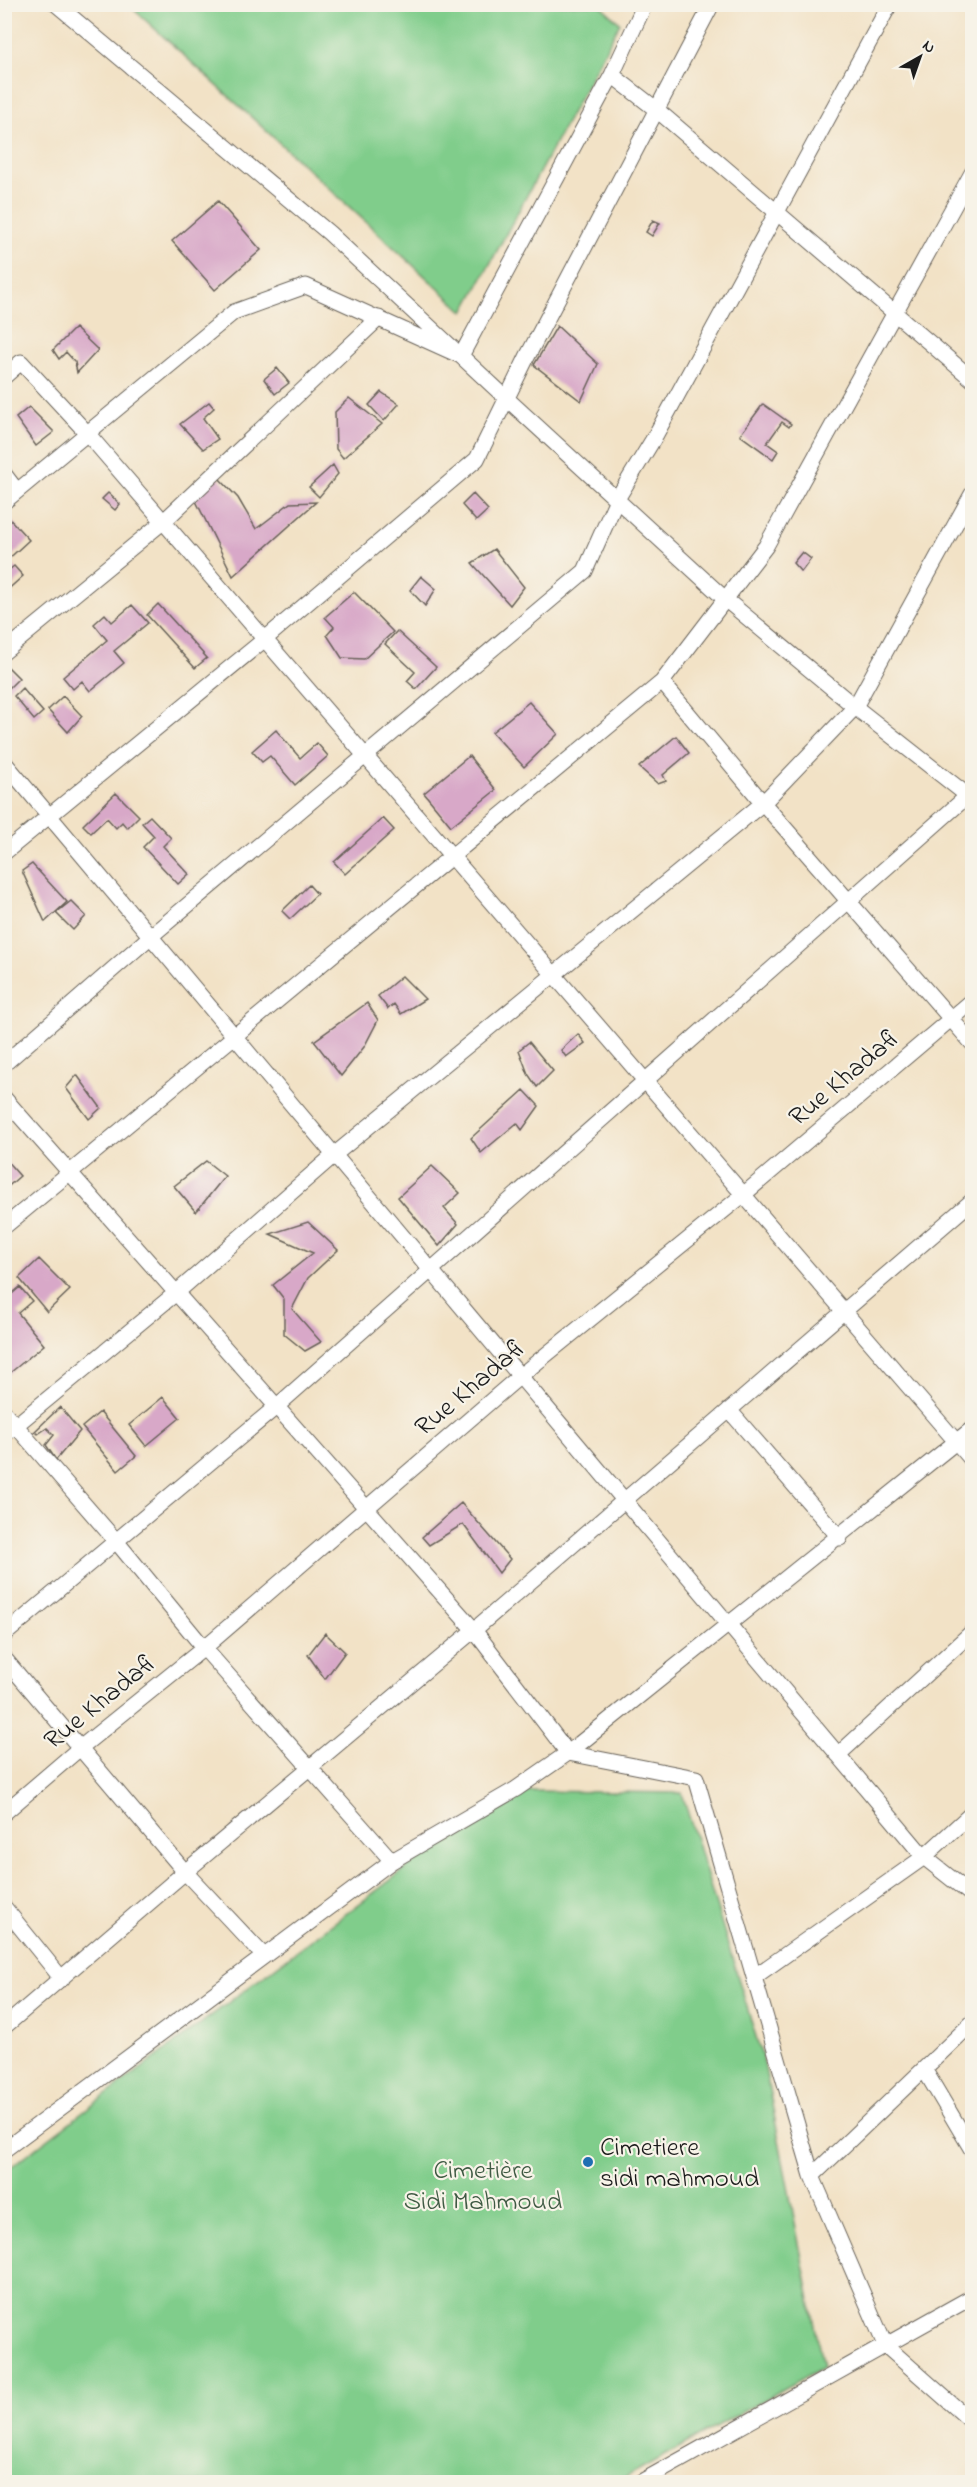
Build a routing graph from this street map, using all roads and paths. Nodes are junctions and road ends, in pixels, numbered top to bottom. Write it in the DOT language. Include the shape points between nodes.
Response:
graph roads {
  1 [pos="56,4"];
  2 [pos="645,4"];
  3 [pos="712,4"];
  4 [pos="890,4"];
  5 [pos="612,75"];
  6 [pos="657,110"];
  7 [pos="972,173"];
  8 [pos="777,212"];
  9 [pos="895,313"];
  10 [pos="379,318"];
  11 [pos="461,356"];
  12 [pos="4,376"];
  13 [pos="972,379"];
  14 [pos="506,398"];
  15 [pos="87,433"];
  16 [pos="4,474"];
  17 [pos="17,491"];
  18 [pos="972,494"];
  19 [pos="618,499"];
  20 [pos="4,502"];
  21 [pos="164,521"];
  22 [pos="725,599"];
  23 [pos="265,639"];
  24 [pos="4,652"];
  25 [pos="662,682"];
  26 [pos="855,707"];
  27 [pos="365,755"];
  28 [pos="4,762"];
  29 [pos="972,796"];
  30 [pos="763,803"];
  31 [pos="50,815"];
  32 [pos="4,853"];
  33 [pos="452,856"];
  34 [pos="850,901"];
  35 [pos="151,936"];
  36 [pos="554,976"];
  37 [pos="972,1001"];
  38 [pos="951,1018"];
  39 [pos="235,1036"];
  40 [pos="972,1043"];
  41 [pos="4,1064"];
  42 [pos="646,1080"];
  43 [pos="4,1098"];
  44 [pos="334,1155"];
  45 [pos="69,1172"];
  46 [pos="743,1195"];
  47 [pos="972,1201"];
  48 [pos="4,1227"];
  49 [pos="430,1269"];
  50 [pos="176,1293"];
  51 [pos="844,1311"];
  52 [pos="520,1376"];
  53 [pos="276,1407"];
  54 [pos="729,1410"];
  55 [pos="4,1412"];
  56 [pos="10,1430"];
  57 [pos="972,1430"];
  58 [pos="958,1443"];
  59 [pos="972,1460"];
  60 [pos="624,1500"];
  61 [pos="366,1508"];
  62 [pos="840,1538"];
  63 [pos="116,1541"];
  64 [pos="730,1626"];
  65 [pos="474,1630"];
  66 [pos="972,1632"];
  67 [pos="4,1635"];
  68 [pos="204,1648"];
  69 [pos="4,1658"];
  70 [pos="80,1748"];
  71 [pos="568,1753"];
  72 [pos="838,1755"];
  73 [pos="312,1767"];
  74 [pos="4,1813"];
  75 [pos="972,1813"];
  76 [pos="924,1857"];
  77 [pos="392,1861"];
  78 [pos="185,1872"];
  79 [pos="972,1895"];
  80 [pos="4,1907"];
  81 [pos="264,1956"];
  82 [pos="754,1977"];
  83 [pos="62,1979"];
  84 [pos="972,2023"];
  85 [pos="4,2027"];
  86 [pos="924,2069"];
  87 [pos="4,2150"];
  88 [pos="972,2150"];
  89 [pos="812,2176"];
  90 [pos="972,2296"];
  91 [pos="885,2345"];
  92 [pos="972,2422"];
  93 [pos="652,2480"];
  1 -- 11 [label="street" via="329,233"];
  2 -- 5 [label="street"];
  3 -- 6 [label="street"];
  4 -- 8 [label="street"];
  5 -- 6 [label="street"];
  5 -- 11 [label="street"];
  6 -- 8 [label="street"];
  6 -- 14 [label="street"];
  7 -- 9 [label="street"];
  8 -- 9 [label="street"];
  8 -- 19 [label="street"];
  9 -- 13 [label="street"];
  9 -- 22 [label="street" via="766,546"];
  10 -- 11 [label="street"];
  10 -- 15 [label="street" via="306,286 234,312"];
  10 -- 21 [label="street"];
  11 -- 14 [label="street"];
  12 -- 15 [label="street" via="21,362"];
  14 -- 19 [label="street"];
  14 -- 23 [label="street" via="477,459"];
  15 -- 17 [label="street"];
  15 -- 21 [label="street"];
  16 -- 17 [label="street"];
  17 -- 20 [label="street"];
  18 -- 26 [label="street"];
  19 -- 22 [label="street"];
  19 -- 27 [label="street" via="585,571"];
  21 -- 23 [label="street"];
  21 -- 24 [label="street"];
  22 -- 25 [label="street"];
  22 -- 26 [label="street"];
  23 -- 27 [label="street"];
  23 -- 31 [label="street"];
  25 -- 30 [label="street"];
  25 -- 33 [label="street"];
  26 -- 29 [label="street"];
  26 -- 30 [label="street"];
  27 -- 33 [label="street"];
  27 -- 35 [label="street"];
  28 -- 31 [label="street"];
  29 -- 34 [label="street"];
  30 -- 34 [label="street"];
  30 -- 36 [label="street"];
  31 -- 32 [label="street"];
  31 -- 35 [label="street"];
  33 -- 36 [label="street"];
  33 -- 39 [label="street"];
  34 -- 38 [label="street"];
  34 -- 42 [label="street"];
  35 -- 39 [label="street"];
  35 -- 41 [label="street"];
  36 -- 42 [label="street"];
  36 -- 44 [label="street"];
  37 -- 38 [label="street, Rue Khadafi"];
  38 -- 40 [label="street"];
  38 -- 46 [label="street, Rue Khadafi"];
  39 -- 44 [label="street"];
  39 -- 45 [label="street"];
  42 -- 46 [label="street"];
  42 -- 49 [label="street"];
  43 -- 45 [label="street"];
  44 -- 49 [label="street"];
  44 -- 50 [label="street"];
  45 -- 48 [label="street"];
  45 -- 50 [label="street"];
  46 -- 51 [label="street"];
  46 -- 52 [label="street, Rue Khadafi"];
  47 -- 51 [label="street"];
  49 -- 52 [label="street"];
  49 -- 53 [label="street"];
  50 -- 53 [label="street"];
  50 -- 56 [label="street"];
  51 -- 54 [label="street"];
  51 -- 58 [label="street"];
  52 -- 60 [label="street"];
  52 -- 61 [label="street, Rue Khadafi"];
  53 -- 61 [label="street"];
  53 -- 63 [label="street"];
  54 -- 60 [label="street"];
  54 -- 62 [label="street"];
  55 -- 56 [label="street"];
  56 -- 63 [label="street"];
  57 -- 58 [label="street"];
  58 -- 59 [label="street"];
  58 -- 62 [label="street"];
  60 -- 64 [label="street"];
  60 -- 65 [label="street"];
  61 -- 65 [label="street"];
  61 -- 68 [label="street, Rue Khadafi"];
  62 -- 64 [label="street"];
  63 -- 67 [label="street"];
  63 -- 68 [label="street"];
  64 -- 71 [label="street"];
  64 -- 72 [label="street"];
  65 -- 71 [label="street"];
  65 -- 73 [label="street"];
  66 -- 72 [label="street"];
  68 -- 70 [label="street, Rue Khadafi"];
  68 -- 73 [label="street"];
  69 -- 70 [label="street"];
  70 -- 74 [label="street, Rue Khadafi"];
  70 -- 78 [label="street"];
  71 -- 77 [label="street" via="516,1789"];
  71 -- 82 [label="street" via="696,1778"];
  72 -- 76 [label="street"];
  73 -- 77 [label="street"];
  73 -- 78 [label="street"];
  75 -- 76 [label="street"];
  76 -- 79 [label="street"];
  76 -- 82 [label="street"];
  77 -- 81 [label="street"];
  78 -- 81 [label="street"];
  78 -- 83 [label="street"];
  80 -- 83 [label="street"];
  81 -- 87 [label="street"];
  82 -- 89 [label="street"];
  83 -- 85 [label="street"];
  84 -- 86 [label="street"];
  86 -- 88 [label="street"];
  86 -- 89 [label="street"];
  89 -- 91 [label="street"];
  90 -- 91 [label="street"];
  91 -- 92 [label="street"];
  91 -- 93 [label="street"];
}
